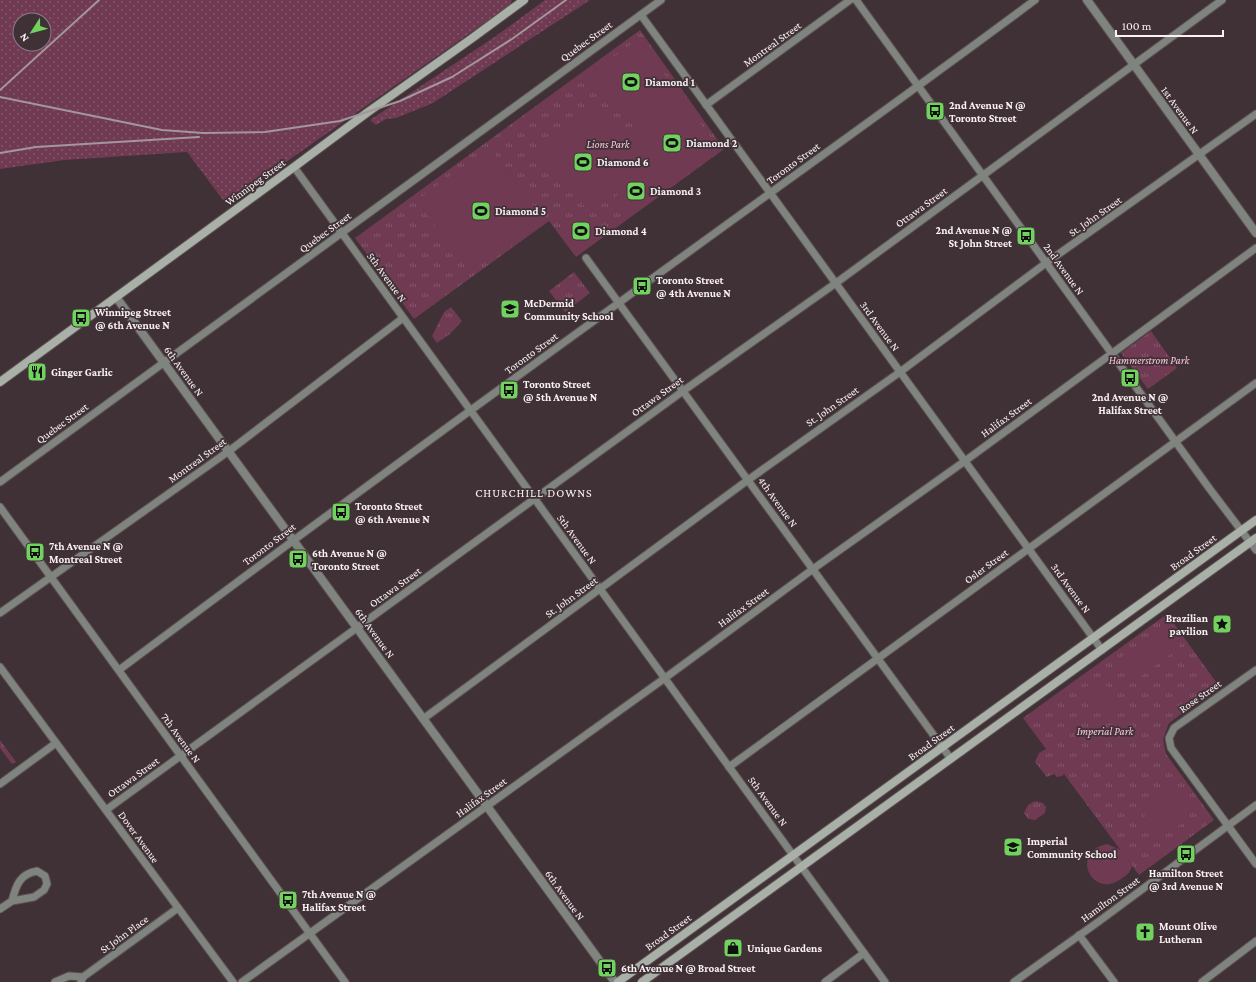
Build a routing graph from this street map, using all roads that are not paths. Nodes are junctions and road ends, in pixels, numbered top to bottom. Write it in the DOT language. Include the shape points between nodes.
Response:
graph roads {
  1 [pos="524,0"];
  2 [pos="661,0"];
  3 [pos="850,0"];
  4 [pos="856,0"];
  5 [pos="1035,0"];
  6 [pos="1087,0"];
  7 [pos="1222,0"];
  8 [pos="640,15"];
  9 [pos="1134,64"];
  10 [pos="919,87"];
  11 [pos="706,105"];
  12 [pos="1256,114"];
  13 [pos="1200,155"];
  14 [pos="294,167"];
  15 [pos="983,176"];
  16 [pos="770,193"];
  17 [pos="1256,233"];
  18 [pos="342,234"];
  19 [pos="1256,248"];
  20 [pos="586,258"];
  21 [pos="1046,263"];
  22 [pos="836,283"];
  23 [pos="116,297"];
  24 [pos="618,302"];
  25 [pos="403,318"];
  26 [pos="1111,353"];
  27 [pos="164,362"];
  28 [pos="900,372"];
  29 [pos="0,382"];
  30 [pos="1256,383"];
  31 [pos="683,391"];
  32 [pos="471,411"];
  33 [pos="1176,442"];
  34 [pos="229,451"];
  35 [pos="965,461"];
  36 [pos="748,480"];
  37 [pos="0,482"];
  38 [pos="534,498"];
  39 [pos="0,507"];
  40 [pos="1256,520"];
  41 [pos="1242,530"];
  42 [pos="293,540"];
  43 [pos="1253,540"];
  44 [pos="1029,549"];
  45 [pos="1256,550"];
  46 [pos="813,569"];
  47 [pos="51,577"];
  48 [pos="600,589"];
  49 [pos="0,613"];
  50 [pos="357,628"];
  51 [pos="1093,638"];
  52 [pos="1102,650"];
  53 [pos="878,658"];
  54 [pos="0,666"];
  55 [pos="119,670"];
  56 [pos="1256,670"];
  57 [pos="665,678"];
  58 [pos="423,718"];
  59 [pos="56,743"];
  60 [pos="943,747"];
  61 [pos="181,756"];
  62 [pos="951,758"];
  63 [pos="729,767"];
  64 [pos="0,784"];
  65 [pos="1256,805"];
  66 [pos="487,806"];
  67 [pos="106,810"];
  68 [pos="1228,825"];
  69 [pos="793,855"];
  70 [pos="1256,864"];
  71 [pos="802,867"];
  72 [pos="12,901"];
  73 [pos="178,908"];
  74 [pos="0,909"];
  75 [pos="310,933"];
  76 [pos="1079,935"];
  77 [pos="1256,941"];
  78 [pos="864,953"];
  79 [pos="82,980"];
  80 [pos="56,982"];
  81 [pos="233,982"];
  82 [pos="242,982"];
  83 [pos="345,982"];
  84 [pos="615,982"];
  85 [pos="618,982"];
  86 [pos="642,982"];
  87 [pos="825,982"];
  88 [pos="885,982"];
  89 [pos="1014,982"];
  90 [pos="1114,982"];
  91 [pos="1202,982"];
  1 -- 14 [label="main road, Winnipeg Street"];
  2 -- 8 [label="street, Quebec Street"];
  3 -- 11 [label="street, Montreal Street"];
  4 -- 10 [label="street, 2nd Avenue N"];
  5 -- 10 [label="street, Toronto Street"];
  6 -- 9 [label="street, 1st Avenue N"];
  7 -- 9 [label="street, Ottawa Street"];
  8 -- 11 [label="street, 3rd Avenue N"];
  8 -- 18 [label="street, Quebec Street"];
  9 -- 13 [label="street, 1st Avenue N"];
  9 -- 15 [label="street, Ottawa Street"];
  10 -- 15 [label="street, 2nd Avenue N"];
  10 -- 16 [label="street, Toronto Street"];
  11 -- 16 [label="street, 3rd Avenue N"];
  12 -- 13 [label="street, St. John Street"];
  13 -- 17 [label="street, 1st Avenue N"];
  13 -- 21 [label="street, St. John Street"];
  14 -- 18 [label="street, 5th Avenue N"];
  14 -- 23 [label="main road, Winnipeg Street"];
  15 -- 21 [label="street, 2nd Avenue N"];
  15 -- 22 [label="street, Ottawa Street"];
  16 -- 22 [label="street, 3rd Avenue N"];
  16 -- 24 [label="street, Toronto Street"];
  18 -- 25 [label="street, 5th Avenue N"];
  18 -- 27 [label="street, Quebec Street"];
  19 -- 26 [label="street, Halifax Street"];
  20 -- 24 [label="street, 4th Avenue N"];
  21 -- 26 [label="street, 2nd Avenue N"];
  21 -- 28 [label="street, St. John Street"];
  22 -- 28 [label="street, 3rd Avenue N"];
  22 -- 31 [label="street, Ottawa Street"];
  23 -- 27 [label="street, 6th Avenue N"];
  23 -- 29 [label="main road, Winnipeg Street"];
  24 -- 31 [label="street, 4th Avenue N"];
  24 -- 32 [label="street, Toronto Street"];
  25 -- 32 [label="street, 5th Avenue N"];
  25 -- 34 [label="street, Montreal Street"];
  26 -- 33 [label="street, 2nd Avenue N"];
  26 -- 35 [label="street, Halifax Street"];
  27 -- 34 [label="street, 6th Avenue N"];
  27 -- 37 [label="street, Quebec Street"];
  28 -- 35 [label="street, 3rd Avenue N"];
  28 -- 36 [label="street, St. John Street"];
  30 -- 33 [label="street, Osler Street"];
  31 -- 36 [label="street, 4th Avenue N"];
  31 -- 38 [label="street, Ottawa Street"];
  32 -- 38 [label="street, 5th Avenue N"];
  32 -- 42 [label="street, Toronto Street"];
  33 -- 41 [label="street, 2nd Avenue N"];
  33 -- 44 [label="street, Osler Street"];
  34 -- 42 [label="street, 6th Avenue N"];
  34 -- 47 [label="street, Montreal Street"];
  35 -- 44 [label="street, 3rd Avenue N"];
  35 -- 46 [label="street, Halifax Street"];
  36 -- 46 [label="street, 4th Avenue N"];
  36 -- 48 [label="street, St. John Street"];
  38 -- 48 [label="street, 5th Avenue N"];
  38 -- 50 [label="street, Ottawa Street"];
  39 -- 47 [label="street, 7th Avenue N"];
  40 -- 41 [label="main road, Broad Street"];
  41 -- 43 [label="street, 2nd Avenue N"];
  41 -- 51 [label="main road, Broad Street"];
  42 -- 50 [label="street, 6th Avenue N"];
  42 -- 55 [label="street, Toronto Street"];
  43 -- 45 [label="street, 2nd Avenue N"];
  43 -- 52 [label="main road"];
  44 -- 51 [label="street, 3rd Avenue N"];
  44 -- 53 [label="street, Osler Street"];
  46 -- 53 [label="street, 4th Avenue N"];
  46 -- 57 [label="street, Halifax Street"];
  47 -- 49 [label="street, Montreal Street"];
  47 -- 55 [label="street, 7th Avenue N"];
  48 -- 57 [label="street, 5th Avenue N"];
  48 -- 58 [label="street, St. John Street"];
  50 -- 58 [label="street, 6th Avenue N"];
  50 -- 61 [label="street, Ottawa Street"];
  51 -- 52 [label="street, 3rd Avenue N"];
  51 -- 60 [label="main road, Broad Street"];
  52 -- 62 [label="main road"];
  53 -- 60 [label="street, 4th Avenue N"];
  53 -- 63 [label="street, Osler Street"];
  54 -- 59 [label="street, Dover Avenue"];
  55 -- 61 [label="street, 7th Avenue N"];
  56 -- 68 [label="street, Rose Street" via="1174,728 1168,738 1171,748"];
  57 -- 63 [label="street, 5th Avenue N"];
  57 -- 66 [label="street, Halifax Street"];
  58 -- 66 [label="street, 6th Avenue N"];
  59 -- 64 [label="street"];
  59 -- 67 [label="street, Dover Avenue"];
  60 -- 62 [label="street, 4th Avenue N"];
  60 -- 69 [label="main road, Broad Street"];
  61 -- 67 [label="street, Ottawa Street"];
  61 -- 75 [label="street, 7th Avenue N"];
  62 -- 71 [label="main road"];
  63 -- 69 [label="street, 5th Avenue N"];
  65 -- 68 [label="street, Hamilton Street"];
  66 -- 75 [label="street, Halifax Street"];
  66 -- 84 [label="street, 6th Avenue N"];
  67 -- 73 [label="street, Dover Avenue"];
  68 -- 70 [label="street"];
  68 -- 76 [label="street, Hamilton Street"];
  69 -- 71 [label="street, 5th Avenue N"];
  69 -- 85 [label="main road, Broad Street"];
  71 -- 78 [label="street, 5th Avenue N"];
  71 -- 86 [label="main road"];
  72 -- 72 [label="street" via="34,898 44,890 47,884 45,876 37,871 29,872 19,880"];
  72 -- 74 [label="street"];
  73 -- 79 [label="street, St John Place"];
  73 -- 81 [label="street, Dover Avenue"];
  75 -- 82 [label="street, Halifax Street"];
  75 -- 83 [label="street, 7th Avenue N"];
  76 -- 89 [label="street, Hamilton Street"];
  76 -- 90 [label="street"];
  77 -- 91 [label="street"];
  78 -- 87 [label="street"];
  78 -- 88 [label="street, 5th Avenue N"];
  79 -- 80 [label="street, St John Place" via="69,976"];
}
